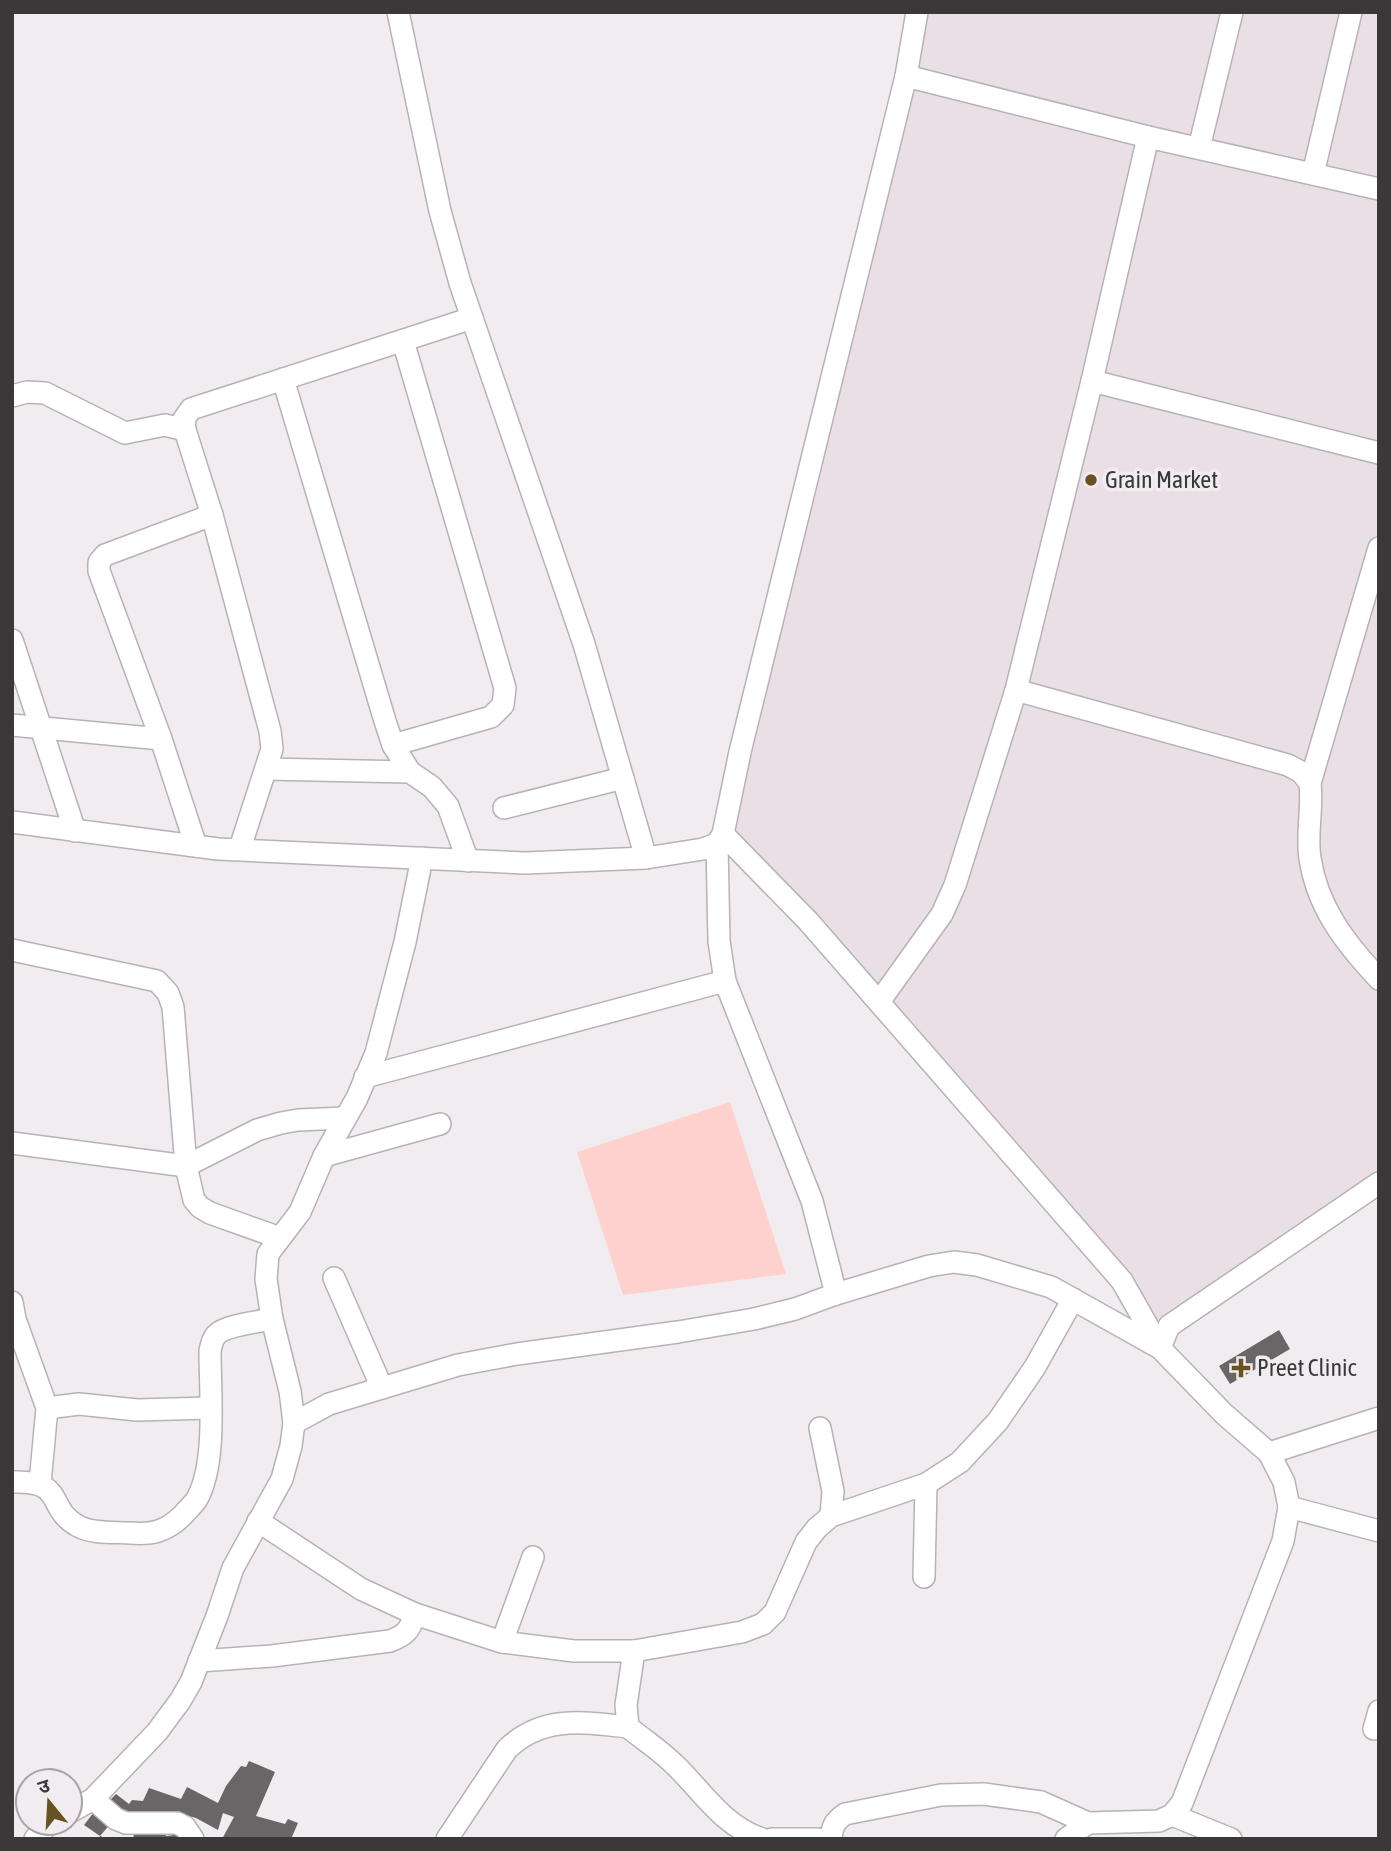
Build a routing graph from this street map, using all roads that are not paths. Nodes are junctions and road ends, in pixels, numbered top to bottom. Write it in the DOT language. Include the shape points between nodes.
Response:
graph roads {
  1 [pos="398,12"];
  2 [pos="917,12"];
  3 [pos="1232,12"];
  4 [pos="1351,12"];
  5 [pos="906,76"];
  6 [pos="1149,137"];
  7 [pos="1199,148"];
  8 [pos="1313,174"];
  9 [pos="1379,189"];
  10 [pos="472,318"];
  11 [pos="402,341"];
  12 [pos="284,379"];
  13 [pos="1092,382"];
  14 [pos="12,396"];
  15 [pos="185,430"];
  16 [pos="1379,453"];
  17 [pos="212,515"];
  18 [pos="1379,548"];
  19 [pos="12,640"];
  20 [pos="1016,690"];
  21 [pos="12,725"];
  22 [pos="41,727"];
  23 [pos="161,739"];
  24 [pos="393,745"];
  25 [pos="266,769"];
  26 [pos="410,772"];
  27 [pos="623,778"];
  28 [pos="1310,783"];
  29 [pos="504,808"];
  30 [pos="12,822"];
  31 [pos="75,831"];
  32 [pos="720,839"];
  33 [pos="196,846"];
  34 [pos="240,848"];
  35 [pos="422,858"];
  36 [pos="646,859"];
  37 [pos="468,861"];
  38 [pos="12,950"];
  39 [pos="1379,979"];
  40 [pos="725,981"];
  41 [pos="879,1002"];
  42 [pos="365,1077"];
  43 [pos="345,1118"];
  44 [pos="440,1124"];
  45 [pos="12,1143"];
  46 [pos="324,1156"];
  47 [pos="186,1166"];
  48 [pos="1379,1183"];
  49 [pos="280,1238"];
  50 [pos="334,1278"];
  51 [pos="836,1294"];
  52 [pos="1073,1299"];
  53 [pos="12,1302"];
  54 [pos="271,1320"];
  55 [pos="1160,1348"];
  56 [pos="382,1388"];
  57 [pos="47,1408"];
  58 [pos="209,1408"];
  59 [pos="1379,1418"];
  60 [pos="293,1423"];
  61 [pos="820,1428"];
  62 [pos="1269,1454"];
  63 [pos="12,1482"];
  64 [pos="40,1483"];
  65 [pos="926,1484"];
  66 [pos="1289,1507"];
  67 [pos="831,1516"];
  68 [pos="258,1521"];
  69 [pos="1379,1531"];
  70 [pos="533,1557"];
  71 [pos="924,1577"];
  72 [pos="415,1614"];
  73 [pos="502,1642"];
  74 [pos="634,1651"];
  75 [pos="199,1661"];
  76 [pos="628,1727"];
  77 [pos="93,1799"];
  78 [pos="84,1804"];
  79 [pos="1172,1815"];
  80 [pos="1088,1823"];
  81 [pos="193,1839"];
  82 [pos="447,1839"];
  83 [pos="762,1839"];
  84 [pos="772,1839"];
  85 [pos="818,1839"];
  86 [pos="831,1839"];
  87 [pos="1066,1839"];
  88 [pos="1231,1839"];
  1 -- 10 [label="street" via="440,211"];
  2 -- 5 [label="street"];
  3 -- 7 [label="street"];
  4 -- 8 [label="street"];
  5 -- 6 [label="street"];
  5 -- 32 [label="street"];
  6 -- 7 [label="street"];
  6 -- 13 [label="street"];
  7 -- 8 [label="street"];
  8 -- 9 [label="street"];
  10 -- 11 [label="street"];
  10 -- 27 [label="street" via="584,644"];
  11 -- 12 [label="street"];
  11 -- 24 [label="street" via="505,688 503,705 491,717"];
  12 -- 15 [label="street" via="191,409 184,419"];
  12 -- 24 [label="street"];
  13 -- 16 [label="street"];
  13 -- 20 [label="street"];
  14 -- 15 [label="street" via="45,393 125,433 165,425"];
  15 -- 17 [label="street"];
  17 -- 23 [label="street" via="105,555 99,562"];
  17 -- 25 [label="street" via="270,732 272,749"];
  18 -- 28 [label="street"];
  19 -- 22 [label="street"];
  20 -- 28 [label="street" via="1288,765"];
  20 -- 41 [label="street" via="955,885 942,914"];
  21 -- 22 [label="street"];
  22 -- 23 [label="street"];
  22 -- 31 [label="street"];
  23 -- 33 [label="street"];
  24 -- 26 [label="street"];
  25 -- 26 [label="street"];
  25 -- 34 [label="street"];
  26 -- 37 [label="street" via="432,786 448,806"];
  27 -- 29 [label="street"];
  27 -- 36 [label="street"];
  28 -- 39 [label="street" via="1310,857 1318,891 1343,938"];
  30 -- 31 [label="street"];
  31 -- 33 [label="street"];
  32 -- 36 [label="street" via="703,849"];
  32 -- 40 [label="street" via="719,941"];
  32 -- 41 [label="street" via="808,921"];
  33 -- 34 [label="street"];
  34 -- 35 [label="street"];
  35 -- 37 [label="street"];
  35 -- 42 [label="street" via="405,942 376,1053"];
  36 -- 37 [label="street"];
  38 -- 47 [label="street" via="157,981 168,993 173,1007"];
  40 -- 42 [label="street"];
  40 -- 51 [label="street" via="812,1202"];
  41 -- 55 [label="street" via="1122,1281"];
  42 -- 43 [label="street"];
  43 -- 46 [label="street"];
  43 -- 47 [label="street" via="298,1120 257,1130"];
  44 -- 46 [label="street"];
  45 -- 47 [label="street"];
  46 -- 49 [label="street" via="299,1212"];
  47 -- 49 [label="street" via="200,1207"];
  48 -- 55 [label="street" via="1169,1326"];
  49 -- 54 [label="street" via="268,1254"];
  50 -- 56 [label="street"];
  51 -- 52 [label="street" via="954,1262 1051,1287"];
  51 -- 56 [label="street" via="754,1320 517,1354 458,1365"];
  52 -- 55 [label="street"];
  52 -- 65 [label="street" via="998,1421 960,1462"];
  53 -- 57 [label="street"];
  54 -- 58 [label="street" via="221,1331 214,1337"];
  54 -- 60 [label="street" via="290,1391"];
  55 -- 62 [label="street"];
  56 -- 60 [label="street" via="329,1404"];
  57 -- 58 [label="street" via="79,1404 137,1410"];
  57 -- 64 [label="street"];
  58 -- 64 [label="street" via="209,1455 201,1490 174,1524 158,1533 93,1531 77,1525"];
  59 -- 62 [label="street"];
  60 -- 68 [label="street" via="282,1479"];
  61 -- 67 [label="street" via="833,1491"];
  62 -- 66 [label="street" via="1284,1482"];
  63 -- 64 [label="street"];
  65 -- 67 [label="street"];
  65 -- 71 [label="street"];
  66 -- 69 [label="street"];
  66 -- 79 [label="street" via="1283,1541 1226,1693 1182,1803"];
  67 -- 74 [label="street" via="806,1542 775,1612 764,1624 743,1632"];
  68 -- 72 [label="street" via="361,1589"];
  68 -- 75 [label="street" via="233,1568"];
  70 -- 73 [label="street"];
  72 -- 73 [label="street"];
  72 -- 75 [label="street" via="411,1629 390,1641"];
  73 -- 74 [label="street" via="574,1651"];
  74 -- 76 [label="street" via="626,1705"];
  75 -- 77 [label="street" via="180,1701 157,1732"];
  76 -- 82 [label="street" via="578,1721 519,1737"];
  76 -- 83 [label="street" via="674,1764 727,1821"];
  77 -- 78 [label="street"];
  77 -- 81 [label="street" via="116,1819 177,1823 185,1826"];
  79 -- 80 [label="street" via="1159,1821"];
  79 -- 88 [label="street"];
  80 -- 86 [label="street" via="1041,1802 964,1793 845,1814 837,1819"];
  80 -- 87 [label="street"];
  84 -- 85 [label="street"];
}
